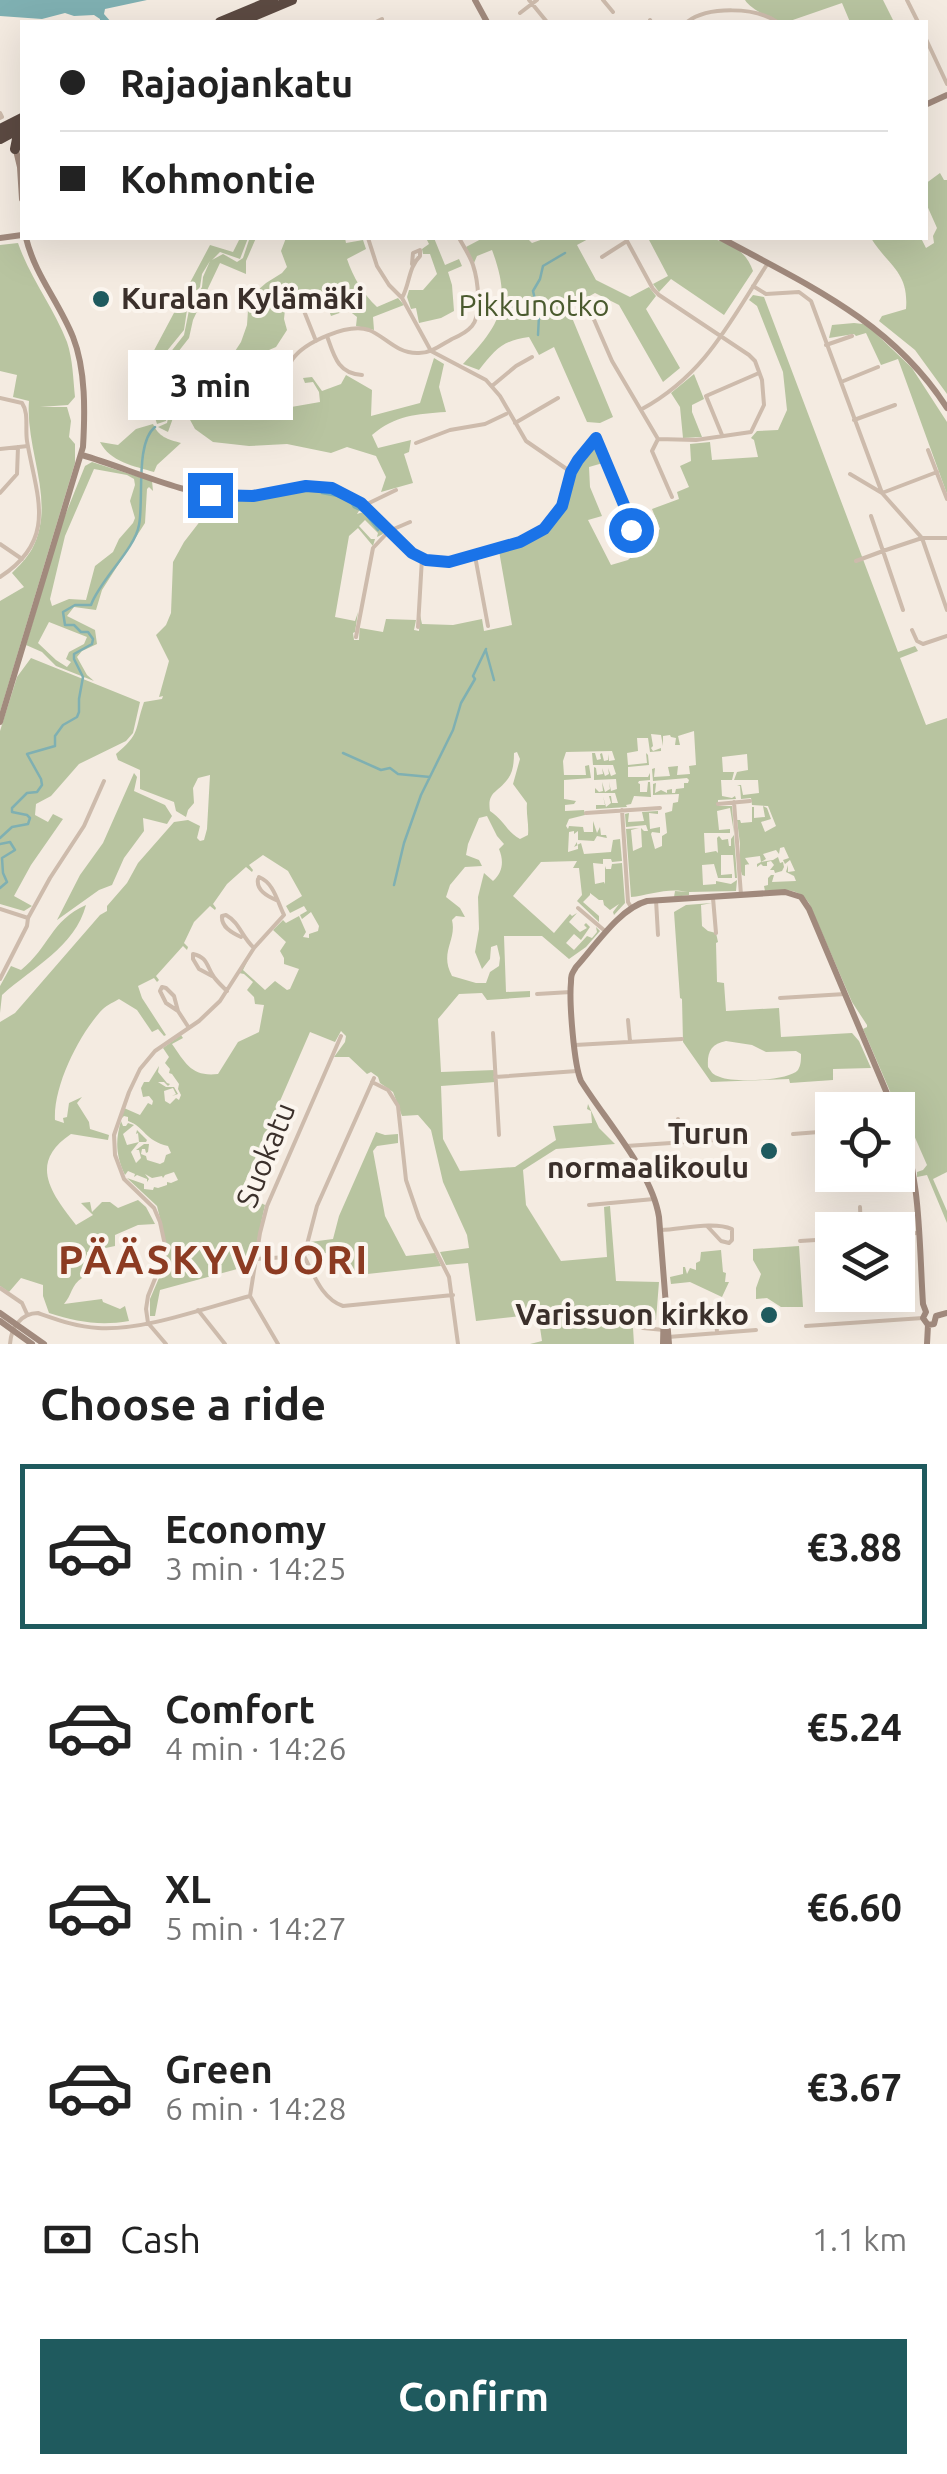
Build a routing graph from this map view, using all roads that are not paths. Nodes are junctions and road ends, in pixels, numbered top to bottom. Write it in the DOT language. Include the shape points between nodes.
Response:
graph roads {
  1 [pos="274,0"];
  2 [pos="292,0"];
  3 [pos="603,0"];
  4 [pos="533,1"];
  5 [pos="612,12"];
  6 [pos="520,13"];
  7 [pos="225,20"];
  8 [pos="243,20"];
  9 [pos="690,20"];
  10 [pos="774,20"];
  11 [pos="928,42"];
  12 [pos="944,70"];
  13 [pos="947,84"];
  14 [pos="9,131"];
  15 [pos="20,167"];
  16 [pos="26,240"];
  17 [pos="369,240"];
  18 [pos="461,240"];
  19 [pos="725,240"];
  20 [pos="602,257"];
  21 [pos="768,263"];
  22 [pos="412,264"];
  23 [pos="752,286"];
  24 [pos="402,298"];
  25 [pos="604,309"];
  26 [pos="304,312"];
  27 [pos="326,336"];
  28 [pos="852,336"];
  29 [pos="720,337"];
  30 [pos="316,342"];
  31 [pos="826,345"];
  32 [pos="431,351"];
  33 [pos="532,357"];
  34 [pos="878,368"];
  35 [pos="760,373"];
  36 [pos="362,375"];
  37 [pos="288,382"];
  38 [pos="841,382"];
  39 [pos="492,386"];
  40 [pos="0,398"];
  41 [pos="558,398"];
  42 [pos="895,405"];
  43 [pos="947,408"];
  44 [pos="641,410"];
  45 [pos="508,413"];
  46 [pos="854,420"];
  47 [pos="514,423"];
  48 [pos="722,436"];
  49 [pos="658,439"];
  50 [pos="416,442"];
  51 [pos="18,446"];
  52 [pos="28,446"];
  53 [pos="0,448"];
  54 [pos="928,450"];
  55 [pos="82,455"];
  56 [pos="571,472"];
  57 [pos="937,472"];
  58 [pos="850,474"];
  59 [pos="396,490"];
  60 [pos="882,492"];
  61 [pos="0,493"];
  62 [pos="672,497"];
  63 [pos="947,499"];
  64 [pos="364,506"];
  65 [pos="871,516"];
  66 [pos="410,522"];
  67 [pos="613,525"];
  68 [pos="388,531"];
  69 [pos="922,538"];
  70 [pos="947,538"];
  71 [pos="0,544"];
  72 [pos="883,552"];
  73 [pos="475,556"];
  74 [pos="422,558"];
  75 [pos="22,560"];
  76 [pos="856,561"];
  77 [pos="0,577"];
  78 [pos="903,610"];
  79 [pos="947,610"];
  80 [pos="488,626"];
  81 [pos="418,627"];
  82 [pos="912,630"];
  83 [pos="947,636"];
  84 [pos="356,637"];
  85 [pos="0,722"];
  86 [pos="104,781"];
  87 [pos="734,802"];
  88 [pos="750,802"];
  89 [pos="718,804"];
  90 [pos="660,808"];
  91 [pos="622,810"];
  92 [pos="586,813"];
  93 [pos="741,895"];
  94 [pos="713,896"];
  95 [pos="276,900"];
  96 [pos="656,900"];
  97 [pos="578,908"];
  98 [pos="630,908"];
  99 [pos="0,910"];
  100 [pos="28,918"];
  101 [pos="607,933"];
  102 [pos="716,933"];
  103 [pos="658,935"];
  104 [pos="241,937"];
  105 [pos="254,948"];
  106 [pos="212,976"];
  107 [pos="0,978"];
  108 [pos="227,990"];
  109 [pos="570,992"];
  110 [pos="536,994"];
  111 [pos="845,994"];
  112 [pos="780,998"];
  113 [pos="178,1011"];
  114 [pos="628,1020"];
  115 [pos="189,1028"];
  116 [pos="492,1034"];
  117 [pos="341,1036"];
  118 [pos="682,1039"];
  119 [pos="630,1042"];
  120 [pos="574,1045"];
  121 [pos="577,1071"];
  122 [pos="495,1077"];
  123 [pos="886,1092"];
  124 [pos="678,1119"];
  125 [pos="815,1132"];
  126 [pos="499,1134"];
  127 [pos="793,1134"];
  128 [pos="731,1139"];
  129 [pos="679,1142"];
  130 [pos="624,1146"];
  131 [pos="914,1192"];
  132 [pos="656,1198"];
  133 [pos="590,1205"];
  134 [pos="860,1206"];
  135 [pos="860,1212"];
  136 [pos="708,1227"];
  137 [pos="660,1230"];
  138 [pos="915,1233"];
  139 [pos="918,1233"];
  140 [pos="815,1240"];
  141 [pos="800,1241"];
  142 [pos="304,1256"];
  143 [pos="255,1259"];
  144 [pos="0,1288"];
  145 [pos="453,1295"];
  146 [pos="250,1296"];
  147 [pos="198,1310"];
  148 [pos="716,1312"];
  149 [pos="0,1313"];
  150 [pos="947,1313"];
  151 [pos="27,1314"];
  152 [pos="614,1315"];
  153 [pos="926,1318"];
  154 [pos="0,1322"];
  155 [pos="148,1322"];
  156 [pos="806,1326"];
  157 [pos="15,1328"];
  158 [pos="756,1330"];
  159 [pos="717,1333"];
  160 [pos="666,1337"];
  161 [pos="10,1344"];
  162 [pos="32,1344"];
  163 [pos="44,1344"];
  164 [pos="166,1344"];
  165 [pos="225,1344"];
  166 [pos="278,1344"];
  167 [pos="458,1344"];
  168 [pos="927,1344"];
  1 -- 7 [label="highway"];
  2 -- 8 [label="highway"];
  3 -- 5 [label="street"];
  4 -- 6 [label="street"];
  9 -- 10 [label="street" via="737,10"];
  11 -- 12 [label="street"];
  12 -- 13 [label="street"];
  14 -- 15 [label="street"];
  16 -- 55 [label="street" via="76,348"];
  17 -- 24 [label="street" via="376,266"];
  18 -- 32 [label="street" via="474,266 478,311 461,334"];
  19 -- 21 [label="street"];
  20 -- 29 [label="street" via="627,241 657,293"];
  21 -- 23 [label="street"];
  21 -- 43 [label="street" via="877,329"];
  22 -- 24 [label="street"];
  23 -- 29 [label="street"];
  23 -- 31 [label="street" via="766,294 804,294"];
  24 -- 32 [label="street"];
  25 -- 44 [label="street" via="592,314"];
  26 -- 30 [label="street"];
  27 -- 30 [label="street"];
  27 -- 32 [label="street" via="362,329 402,351"];
  27 -- 36 [label="street" via="340,367"];
  28 -- 31 [label="street"];
  29 -- 35 [label="street" via="749,355"];
  29 -- 44 [label="street" via="699,366"];
  30 -- 37 [label="street" via="291,361"];
  31 -- 38 [label="street"];
  32 -- 39 [label="street"];
  33 -- 39 [label="street"];
  34 -- 38 [label="street"];
  35 -- 48 [label="street" via="764,405 751,432"];
  35 -- 48 [label="street" via="706,396"];
  38 -- 46 [label="street"];
  39 -- 45 [label="street"];
  40 -- 52 [label="street" via="26,408"];
  41 -- 47 [label="street"];
  42 -- 46 [label="street"];
  44 -- 49 [label="street"];
  45 -- 47 [label="street"];
  45 -- 50 [label="street"];
  46 -- 60 [label="street"];
  47 -- 56 [label="street" via="529,444"];
  48 -- 49 [label="street"];
  49 -- 62 [label="street" via="652,451"];
  51 -- 52 [label="street"];
  51 -- 53 [label="street"];
  51 -- 61 [label="street" via="17,474"];
  52 -- 75 [label="street" via="40,509"];
  54 -- 57 [label="street"];
  55 -- 64 [label="street" via="210,495 318,486"];
  55 -- 85 [label="street"];
  56 -- 67 [label="street" via="596,438 632,528 619,534"];
  56 -- 73 [label="street" via="562,506 544,529"];
  57 -- 60 [label="street"];
  57 -- 63 [label="street"];
  58 -- 60 [label="street"];
  59 -- 64 [label="street"];
  60 -- 69 [label="street"];
  64 -- 68 [label="street"];
  65 -- 72 [label="street"];
  66 -- 68 [label="street"];
  68 -- 74 [label="street"];
  68 -- 84 [label="street" via="370,554"];
  69 -- 70 [label="street"];
  69 -- 72 [label="street"];
  69 -- 79 [label="street"];
  71 -- 75 [label="street"];
  72 -- 76 [label="street"];
  72 -- 78 [label="street"];
  73 -- 74 [label="street" via="449,562"];
  73 -- 80 [label="street"];
  74 -- 81 [label="street"];
  75 -- 77 [label="street"];
  82 -- 83 [label="street" via="923,644"];
  86 -- 100 [label="street"];
  87 -- 88 [label="street"];
  87 -- 89 [label="street"];
  87 -- 93 [label="street"];
  90 -- 91 [label="street"];
  91 -- 92 [label="street"];
  91 -- 98 [label="street"];
  93 -- 94 [label="street"];
  93 -- 111 [label="street" via="786,892 805,901"];
  94 -- 96 [label="street"];
  94 -- 102 [label="street"];
  95 -- 95 [label="street" via="271,886 259,877 261,890"];
  95 -- 105 [label="street" via="284,914"];
  96 -- 98 [label="street"];
  96 -- 103 [label="street"];
  97 -- 101 [label="street"];
  98 -- 101 [label="street"];
  99 -- 100 [label="street"];
  100 -- 107 [label="street"];
  101 -- 109 [label="street" via="574,970"];
  104 -- 104 [label="street" via="233,919 222,916 226,928"];
  104 -- 105 [label="street"];
  105 -- 108 [label="street"];
  106 -- 106 [label="street" via="206,960 194,954 197,967"];
  106 -- 108 [label="street"];
  108 -- 115 [label="street"];
  109 -- 110 [label="street"];
  109 -- 120 [label="street"];
  111 -- 112 [label="street"];
  111 -- 123 [label="street"];
  113 -- 113 [label="street" via="174,996 162,987 164,1001"];
  113 -- 115 [label="street"];
  114 -- 119 [label="street"];
  115 -- 155 [label="street" via="140,1069 114,1135 123,1177 154,1208 164,1237 162,1266 146,1302"];
  116 -- 122 [label="street"];
  117 -- 143 [label="street, Suokatu" via="267,1206"];
  118 -- 119 [label="street"];
  119 -- 120 [label="street"];
  120 -- 121 [label="street"];
  121 -- 122 [label="street"];
  121 -- 130 [label="street"];
  122 -- 126 [label="street"];
  124 -- 129 [label="street"];
  125 -- 127 [label="street"];
  128 -- 129 [label="street"];
  129 -- 130 [label="street"];
  130 -- 132 [label="street"];
  131 -- 139 [label="street"];
  132 -- 133 [label="street"];
  132 -- 137 [label="street"];
  134 -- 135 [label="street"];
  136 -- 136 [label="street" via="723,1242 732,1241 730,1227"];
  136 -- 137 [label="street"];
  137 -- 160 [label="street"];
  138 -- 139 [label="street"];
  139 -- 153 [label="street"];
  140 -- 141 [label="street"];
  142 -- 143 [label="street"];
  142 -- 145 [label="street" via="326,1296 338,1304"];
  142 -- 145 [label="street" via="317,1206 373,1080 396,1101 406,1180"];
  143 -- 146 [label="street, Suokatu"];
  144 -- 151 [label="street"];
  145 -- 167 [label="street"];
  146 -- 147 [label="street"];
  146 -- 166 [label="street"];
  147 -- 155 [label="street"];
  147 -- 165 [label="street"];
  148 -- 159 [label="street"];
  149 -- 157 [label="street"];
  150 -- 153 [label="street"];
  151 -- 155 [label="street" via="99,1328"];
  151 -- 157 [label="street"];
  152 -- 160 [label="street"];
  153 -- 156 [label="street"];
  153 -- 168 [label="street"];
  154 -- 157 [label="street"];
  155 -- 164 [label="street"];
  157 -- 161 [label="street"];
  157 -- 162 [label="street"];
  157 -- 163 [label="street"];
  158 -- 159 [label="street"];
  159 -- 160 [label="street"];
}
